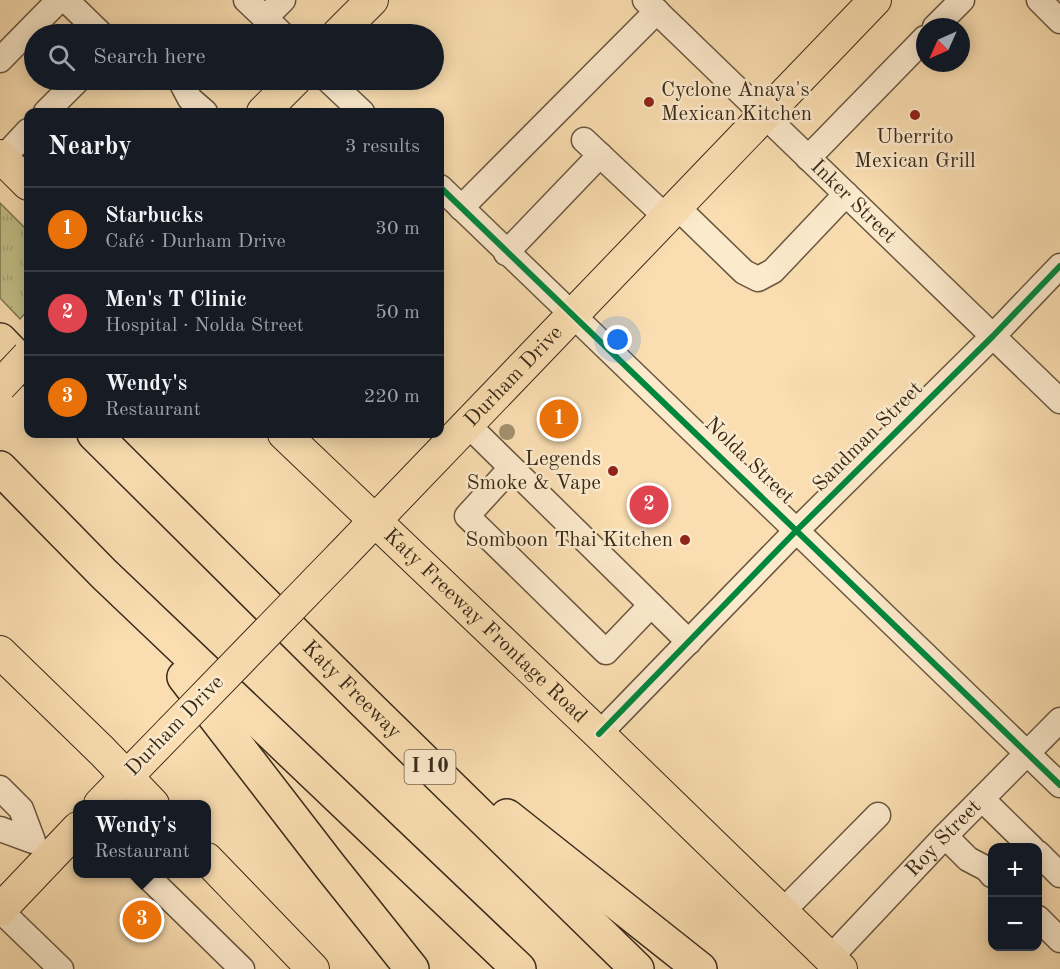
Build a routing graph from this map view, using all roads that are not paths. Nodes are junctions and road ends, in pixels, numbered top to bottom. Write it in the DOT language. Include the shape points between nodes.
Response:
graph roads {
  1 [pos="59,0"];
  2 [pos="66,0"];
  3 [pos="246,0"];
  4 [pos="283,0"];
  5 [pos="372,0"];
  6 [pos="875,0"];
  7 [pos="962,0"];
  8 [pos="1039,0"];
  9 [pos="651,6"];
  10 [pos="944,18"];
  11 [pos="1060,21"];
  12 [pos="35,24"];
  13 [pos="91,24"];
  14 [pos="272,24"];
  15 [pos="275,24"];
  16 [pos="348,24"];
  17 [pos="24,36"];
  18 [pos="916,47"];
  19 [pos="0,60"];
  20 [pos="68,90"];
  21 [pos="185,90"];
  22 [pos="339,90"];
  23 [pos="50,108"];
  24 [pos="200,108"];
  25 [pos="358,108"];
  26 [pos="764,116"];
  27 [pos="24,135"];
  28 [pos="1,157"];
  29 [pos="808,158"];
  30 [pos="24,180"];
  31 [pos="444,192"];
  32 [pos="846,194"];
  33 [pos="461,208"];
  34 [pos="672,212"];
  35 [pos="506,253"];
  36 [pos="1060,266"];
  37 [pos="573,317"];
  38 [pos="993,336"];
  39 [pos="0,340"];
  40 [pos="24,360"];
  41 [pos="24,365"];
  42 [pos="0,386"];
  43 [pos="1060,401"];
  44 [pos="468,425"];
  45 [pos="98,438"];
  46 [pos="288,438"];
  47 [pos="0,468"];
  48 [pos="511,468"];
  49 [pos="374,522"];
  50 [pos="797,530"];
  51 [pos="104,574"];
  52 [pos="651,605"];
  53 [pos="688,642"];
  54 [pos="0,652"];
  55 [pos="365,703"];
  56 [pos="1060,720"];
  57 [pos="599,734"];
  58 [pos="1027,753"];
  59 [pos="126,777"];
  60 [pos="1060,785"];
  61 [pos="0,788"];
  62 [pos="982,799"];
  63 [pos="104,800"];
  64 [pos="149,800"];
  65 [pos="878,814"];
  66 [pos="0,829"];
  67 [pos="73,831"];
  68 [pos="945,836"];
  69 [pos="1027,843"];
  70 [pos="41,849"];
  71 [pos="1042,857"];
  72 [pos="211,863"];
  73 [pos="988,870"];
  74 [pos="1060,875"];
  75 [pos="150,878"];
  76 [pos="0,910"];
  77 [pos="782,912"];
  78 [pos="1042,922"];
  79 [pos="1060,940"];
  80 [pos="835,964"];
  81 [pos="51,966"];
  82 [pos="242,969"];
  83 [pos="314,969"];
  84 [pos="412,969"];
  85 [pos="519,969"];
  86 [pos="637,969"];
  87 [pos="700,969"];
  1 -- 12 [label="street"];
  2 -- 13 [label="street"];
  3 -- 14 [label="street"];
  4 -- 15 [label="street"];
  5 -- 16 [label="main road"];
  6 -- 26 [label="main road, Durham Drive"];
  7 -- 10 [label="street"];
  8 -- 11 [label="street"];
  9 -- 26 [label="street, Inker Street"];
  9 -- 33 [label="street"];
  17 -- 19 [label="street"];
  18 -- 29 [label="street"];
  20 -- 23 [label="street"];
  21 -- 24 [label="street"];
  22 -- 25 [label="street"];
  26 -- 29 [label="street, Inker Street"];
  26 -- 34 [label="main road, Durham Drive"];
  27 -- 28 [label="street"];
  28 -- 30 [label="main road"];
  29 -- 32 [label="street, Inker Street"];
  31 -- 33 [label="street, Nolda Street"];
  32 -- 34 [label="street" via="773,271 758,279 744,272"];
  32 -- 38 [label="street, Inker Street"];
  33 -- 35 [label="street, Nolda Street"];
  34 -- 35 [label="street" via="592,147"];
  34 -- 37 [label="main road, Durham Drive"];
  35 -- 37 [label="street, Nolda Street"];
  36 -- 38 [label="street, Sandman Street"];
  37 -- 44 [label="main road, Durham Drive"];
  37 -- 50 [label="street, Nolda Street"];
  38 -- 43 [label="street, Inker Street"];
  38 -- 50 [label="street, Sandman Street"];
  39 -- 41 [label="highway"];
  40 -- 42 [label="main road, bridge"];
  44 -- 48 [label="street"];
  44 -- 49 [label="main road, Durham Drive"];
  45 -- 55 [label="highway, Katy Freeway / I 10"];
  46 -- 49 [label="main road, Katy Freeway Frontage Road"];
  47 -- 51 [label="highway"];
  48 -- 52 [label="street"];
  48 -- 52 [label="street" via="467,516 606,652"];
  49 -- 57 [label="main road, Katy Freeway Frontage Road"];
  49 -- 59 [label="main road, Durham Drive, bridge"];
  50 -- 53 [label="street, Sandman Street"];
  50 -- 58 [label="street, Nolda Street"];
  51 -- 84 [label="highway"];
  51 -- 85 [label="highway"];
  52 -- 53 [label="street"];
  53 -- 57 [label="street, Sandman Street"];
  54 -- 59 [label="main road"];
  55 -- 86 [label="highway, Katy Freeway / I 10"];
  55 -- 87 [label="highway"];
  56 -- 58 [label="street, Roy Street"];
  57 -- 77 [label="main road, Katy Freeway Frontage Road"];
  58 -- 60 [label="street, Nolda Street"];
  58 -- 62 [label="street, Roy Street"];
  59 -- 63 [label="main road, Durham Drive"];
  59 -- 64 [label="main road"];
  61 -- 70 [label="street" via="21,808"];
  62 -- 68 [label="street, Roy Street"];
  62 -- 69 [label="street"];
  65 -- 77 [label="street"];
  66 -- 70 [label="street"];
  67 -- 70 [label="main road"];
  68 -- 73 [label="street" via="968,859"];
  68 -- 80 [label="street, Roy Street"];
  70 -- 76 [label="main road"];
  71 -- 74 [label="street"];
  72 -- 83 [label="main road"];
  75 -- 82 [label="street"];
  76 -- 81 [label="street"];
  77 -- 80 [label="main road, Katy Freeway Frontage Road"];
  78 -- 79 [label="street"];
}
